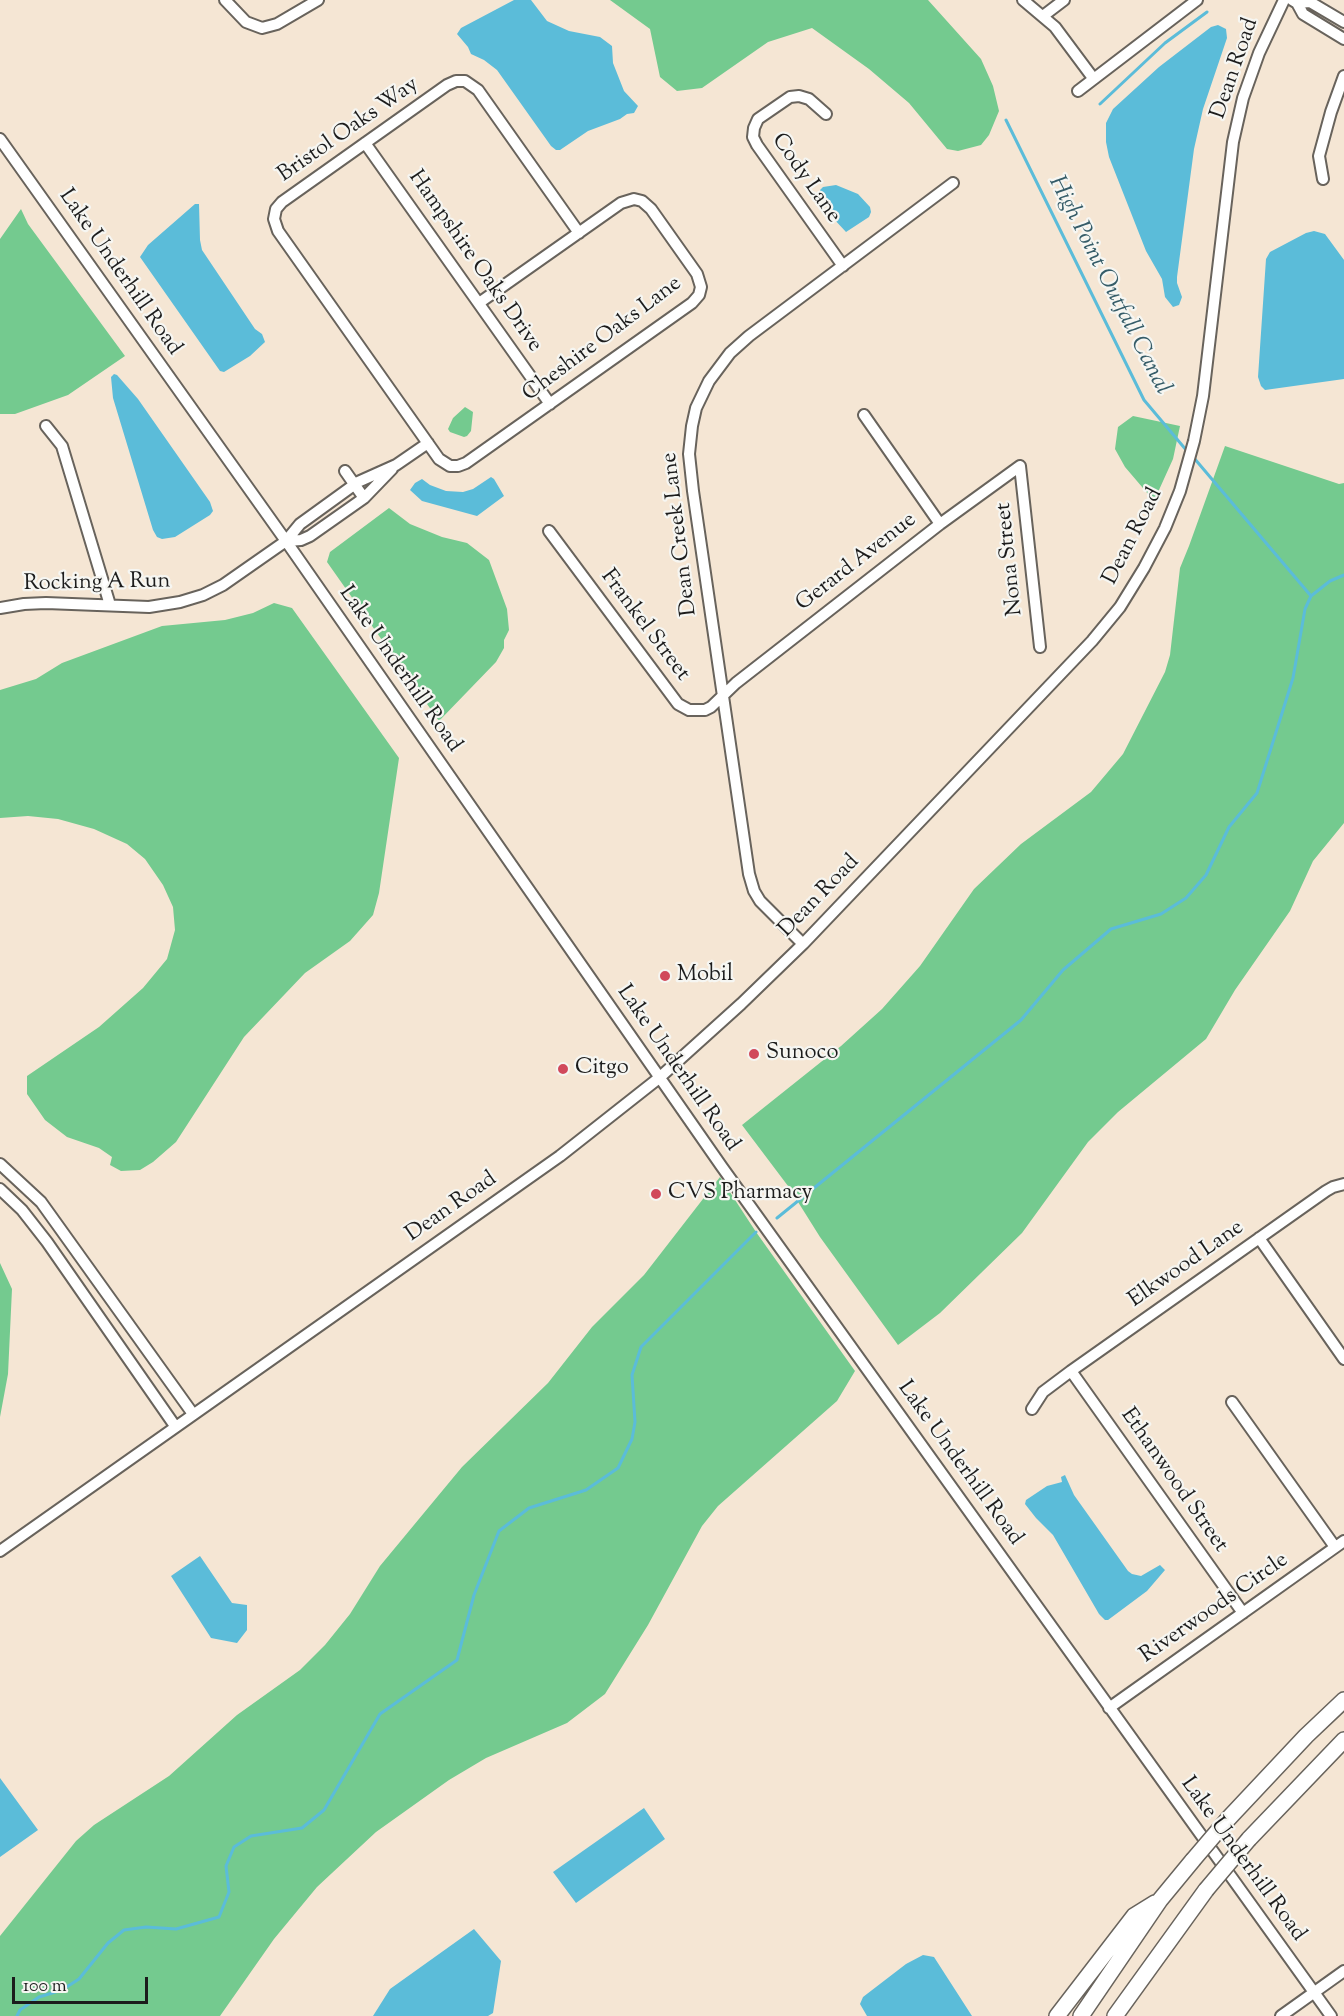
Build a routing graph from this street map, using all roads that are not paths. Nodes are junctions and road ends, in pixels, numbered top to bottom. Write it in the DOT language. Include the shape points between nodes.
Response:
graph roads {
  1 [pos="225,0"];
  2 [pos="318,0"];
  3 [pos="1023,0"];
  4 [pos="1064,0"];
  5 [pos="1197,0"];
  6 [pos="1284,0"];
  7 [pos="1294,2"];
  8 [pos="1043,16"];
  9 [pos="1344,22"];
  10 [pos="1344,39"];
  11 [pos="1344,76"];
  12 [pos="1093,78"];
  13 [pos="1078,91"];
  14 [pos="1340,99"];
  15 [pos="826,114"];
  16 [pos="0,139"];
  17 [pos="365,143"];
  18 [pos="1323,179"];
  19 [pos="953,183"];
  20 [pos="579,232"];
  21 [pos="843,266"];
  22 [pos="479,303"];
  23 [pos="550,404"];
  24 [pos="864,415"];
  25 [pos="46,426"];
  26 [pos="428,443"];
  27 [pos="396,465"];
  28 [pos="1020,466"];
  29 [pos="345,471"];
  30 [pos="354,485"];
  31 [pos="364,498"];
  32 [pos="940,524"];
  33 [pos="549,531"];
  34 [pos="286,541"];
  35 [pos="110,605"];
  36 [pos="0,608"];
  37 [pos="1040,647"];
  38 [pos="722,696"];
  39 [pos="802,944"];
  40 [pos="659,1078"];
  41 [pos="0,1164"];
  42 [pos="1344,1185"];
  43 [pos="0,1189"];
  44 [pos="1259,1238"];
  45 [pos="1344,1359"];
  46 [pos="1071,1371"];
  47 [pos="1232,1402"];
  48 [pos="1032,1409"];
  49 [pos="193,1414"];
  50 [pos="175,1426"];
  51 [pos="1340,1544"];
  52 [pos="0,1551"];
  53 [pos="1243,1613"];
  54 [pos="1344,1700"];
  55 [pos="1109,1708"];
  56 [pos="1344,1740"];
  57 [pos="1160,1900"];
  58 [pos="1344,1971"];
  59 [pos="1314,1993"];
  60 [pos="1057,2016"];
  61 [pos="1081,2016"];
  62 [pos="1116,2016"];
  63 [pos="1281,2016"];
  64 [pos="1331,2016"];
  1 -- 2 [label="street" via="246,22 262,28 277,24"];
  3 -- 8 [label="street"];
  4 -- 8 [label="street"];
  5 -- 12 [label="street"];
  6 -- 39 [label="street, Dean Road" via="1259,53 1233,142 1203,396 1180,491 1165,528 1120,606 1092,641"];
  7 -- 9 [label="street" via="1310,2"];
  7 -- 10 [label="street" via="1303,14"];
  8 -- 12 [label="street"];
  11 -- 14 [label="street"];
  12 -- 13 [label="street"];
  14 -- 18 [label="street" via="1319,156"];
  15 -- 21 [label="street, Cody Lane" via="809,99 789,97 758,119 753,135"];
  16 -- 34 [label="street, Lake Underhill Road"];
  17 -- 20 [label="street, Bristol Oaks Way" via="447,85 467,82 478,90"];
  17 -- 22 [label="street, Hampshire Oaks Drive"];
  17 -- 26 [label="street, Bristol Oaks Way" via="280,204 274,222"];
  19 -- 21 [label="street, Dean Creek Lane"];
  20 -- 22 [label="street, Cheshire Oaks Lane"];
  20 -- 23 [label="street, Cheshire Oaks Lane" via="625,201 642,201 697,274 700,291 692,303"];
  21 -- 38 [label="street, Dean Creek Lane" via="730,353 709,381 693,417 690,469"];
  22 -- 23 [label="street, Hampshire Oaks Drive"];
  23 -- 26 [label="street, Cheshire Oaks Lane" via="460,465 444,463"];
  24 -- 32 [label="street"];
  25 -- 35 [label="street" via="62,446"];
  26 -- 27 [label="street, Rocking A Run"];
  27 -- 30 [label="street, Rocking A Run"];
  27 -- 31 [label="street, Rocking A Run"];
  28 -- 32 [label="street, Gerard Avenue"];
  28 -- 37 [label="street, Nona Street"];
  29 -- 30 [label="street"];
  30 -- 31 [label="street"];
  30 -- 34 [label="street, Rocking A Run" via="300,524"];
  31 -- 34 [label="street, Rocking A Run" via="307,538"];
  32 -- 38 [label="street, Gerard Avenue"];
  33 -- 38 [label="street, Frankel Street" via="678,704 689,710 705,710"];
  34 -- 35 [label="street, Rocking A Run" via="223,585 194,598 160,606"];
  34 -- 40 [label="street, Lake Underhill Road"];
  35 -- 36 [label="street, Rocking A Run" via="39,603"];
  38 -- 39 [label="street, Dean Creek Lane" via="751,882 760,901"];
  39 -- 40 [label="street, Dean Road"];
  40 -- 49 [label="street, Dean Road" via="560,1156"];
  40 -- 55 [label="street, Lake Underhill Road"];
  41 -- 49 [label="street" via="41,1202"];
  42 -- 44 [label="street, Elkwood Lane" via="1326,1191"];
  43 -- 50 [label="street" via="47,1242"];
  44 -- 45 [label="street"];
  44 -- 46 [label="street, Elkwood Lane"];
  46 -- 48 [label="street, Elkwood Lane" via="1043,1392"];
  46 -- 53 [label="street, Ethanwood Street"];
  47 -- 51 [label="street"];
  49 -- 50 [label="street, Dean Road"];
  50 -- 52 [label="street, Dean Road"];
  51 -- 53 [label="street, Riverwoods Circle"];
  53 -- 55 [label="street, Riverwoods Circle"];
  54 -- 57 [label="highway, bridge" via="1228,1819"];
  55 -- 59 [label="street, Lake Underhill Road"];
  56 -- 62 [label="highway, bridge" via="1206,1890"];
  57 -- 60 [label="highway" via="1134,1916"];
  57 -- 61 [label="highway"];
  58 -- 59 [label="street"];
  59 -- 63 [label="street"];
  59 -- 64 [label="street, Lake Underhill Road"];
}
